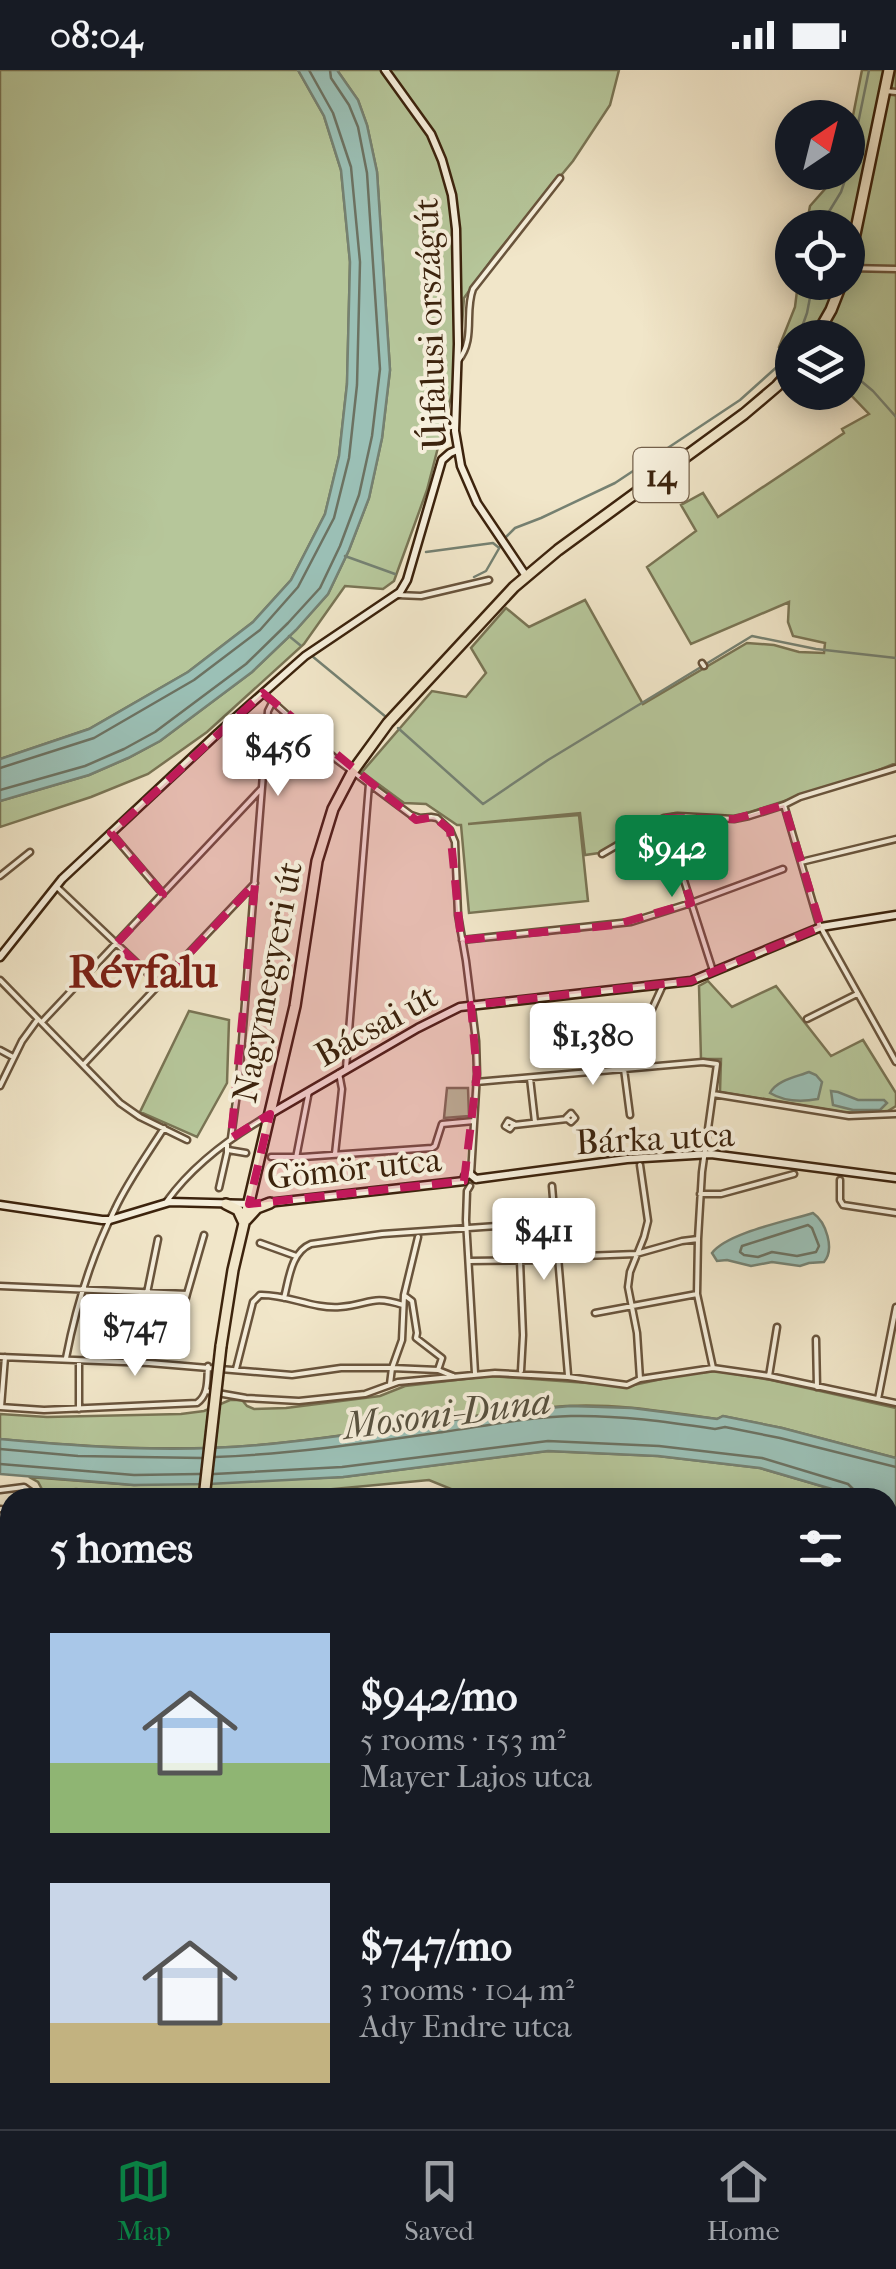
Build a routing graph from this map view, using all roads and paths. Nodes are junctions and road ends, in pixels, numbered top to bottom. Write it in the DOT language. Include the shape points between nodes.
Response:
graph roads {
  1 [pos="385,70"];
  2 [pos="890,70"];
  3 [pos="890,91"];
  4 [pos="560,178"];
  5 [pos="862,210"];
  6 [pos="865,268"];
  7 [pos="896,269"];
  8 [pos="458,361"];
  9 [pos="775,388"];
  10 [pos="457,450"];
  11 [pos="526,576"];
  12 [pos="489,580"];
  13 [pos="397,595"];
  14 [pos="263,693"];
  15 [pos="272,703"];
  16 [pos="896,768"];
  17 [pos="353,771"];
  18 [pos="370,784"];
  19 [pos="262,789"];
  20 [pos="784,805"];
  21 [pos="664,818"];
  22 [pos="111,833"];
  23 [pos="896,839"];
  24 [pos="30,852"];
  25 [pos="602,854"];
  26 [pos="801,862"];
  27 [pos="783,868"];
  28 [pos="0,876"];
  29 [pos="255,883"];
  30 [pos="56,886"];
  31 [pos="164,894"];
  32 [pos="691,903"];
  33 [pos="896,915"];
  34 [pos="820,928"];
  35 [pos="462,940"];
  36 [pos="116,944"];
  37 [pos="0,958"];
  38 [pos="714,972"];
  39 [pos="0,981"];
  40 [pos="160,985"];
  41 [pos="664,985"];
  42 [pos="858,994"];
  43 [pos="471,1005"];
  44 [pos="806,1019"];
  45 [pos="40,1021"];
  46 [pos="0,1050"];
  47 [pos="632,1053"];
  48 [pos="14,1056"];
  49 [pos="896,1062"];
  50 [pos="82,1065"];
  51 [pos="624,1068"];
  52 [pos="342,1070"];
  53 [pos="530,1078"];
  54 [pos="476,1082"];
  55 [pos="0,1086"];
  56 [pos="276,1090"];
  57 [pos="309,1091"];
  58 [pos="713,1094"];
  59 [pos="291,1102"];
  60 [pos="270,1114"];
  61 [pos="896,1114"];
  62 [pos="630,1116"];
  63 [pos="567,1120"];
  64 [pos="474,1121"];
  65 [pos="536,1122"];
  66 [pos="514,1125"];
  67 [pos="250,1127"];
  68 [pos="164,1128"];
  69 [pos="264,1138"];
  70 [pos="187,1140"];
  71 [pos="229,1140"];
  72 [pos="228,1150"];
  73 [pos="246,1153"];
  74 [pos="335,1154"];
  75 [pos="704,1154"];
  76 [pos="271,1156"];
  77 [pos="296,1158"];
  78 [pos="640,1165"];
  79 [pos="794,1174"];
  80 [pos="473,1176"];
  81 [pos="896,1178"];
  82 [pos="840,1180"];
  83 [pos="183,1181"];
  84 [pos="467,1184"];
  85 [pos="552,1186"];
  86 [pos="219,1188"];
  87 [pos="179,1194"];
  88 [pos="700,1194"];
  89 [pos="119,1202"];
  90 [pos="190,1202"];
  91 [pos="270,1202"];
  92 [pos="167,1203"];
  93 [pos="226,1204"];
  94 [pos="248,1204"];
  95 [pos="0,1205"];
  96 [pos="501,1208"];
  97 [pos="896,1212"];
  98 [pos="129,1214"];
  99 [pos="110,1220"];
  100 [pos="244,1224"];
  101 [pos="466,1227"];
  102 [pos="204,1235"];
  103 [pos="418,1237"];
  104 [pos="158,1239"];
  105 [pos="698,1239"];
  106 [pos="260,1243"];
  107 [pos="636,1254"];
  108 [pos="296,1256"];
  109 [pos="584,1256"];
  110 [pos="548,1260"];
  111 [pos="520,1261"];
  112 [pos="468,1262"];
  113 [pos="0,1286"];
  114 [pos="82,1290"];
  115 [pos="147,1292"];
  116 [pos="186,1294"];
  117 [pos="697,1294"];
  118 [pos="404,1295"];
  119 [pos="284,1298"];
  120 [pos="403,1305"];
  121 [pos="896,1307"];
  122 [pos="631,1308"];
  123 [pos="595,1313"];
  124 [pos="181,1316"];
  125 [pos="894,1325"];
  126 [pos="777,1326"];
  127 [pos="416,1338"];
  128 [pos="816,1339"];
  129 [pos="402,1340"];
  130 [pos="2,1357"];
  131 [pos="66,1358"];
  132 [pos="80,1361"];
  133 [pos="208,1366"];
  134 [pos="392,1368"];
  135 [pos="713,1368"];
  136 [pos="236,1369"];
  137 [pos="438,1370"];
  138 [pos="520,1373"];
  139 [pos="475,1374"];
  140 [pos="769,1376"];
  141 [pos="456,1377"];
  142 [pos="568,1377"];
  143 [pos="640,1379"];
  144 [pos="390,1384"];
  145 [pos="817,1387"];
  146 [pos="206,1391"];
  147 [pos="878,1399"];
  148 [pos="896,1403"];
  149 [pos="1,1407"];
  150 [pos="79,1409"];
  151 [pos="205,1488"];
  1 -- 8 [label="street, Újfalusi országút" via="431,134 449,182"];
  2 -- 3 [label="main road"];
  3 -- 5 [label="main road"];
  4 -- 8 [label="street" via="473,288 467,348"];
  6 -- 7 [label="street"];
  8 -- 10 [label="street, Újfalusi országút"];
  9 -- 11 [label="main road, 14"];
  10 -- 11 [label="street, Újfalusi országút" via="469,488"];
  10 -- 13 [label="street" via="442,460 408,580"];
  11 -- 17 [label="main road, Nagymegyeri út / 14" via="388,723"];
  12 -- 13 [label="street"];
  13 -- 14 [label="street" via="318,646"];
  14 -- 15 [label="street"];
  14 -- 22 [label="street"];
  15 -- 17 [label="street"];
  15 -- 19 [label="street"];
  16 -- 20 [label="street"];
  17 -- 18 [label="street"];
  17 -- 56 [label="main road, Nagymegyeri út / 14" via="317,861"];
  18 -- 35 [label="street" via="414,816 434,817 450,830"];
  18 -- 52 [label="street"];
  19 -- 29 [label="street"];
  19 -- 31 [label="street"];
  20 -- 21 [label="street" via="734,819"];
  20 -- 26 [label="street"];
  21 -- 25 [label="street"];
  21 -- 32 [label="street"];
  22 -- 30 [label="street"];
  22 -- 31 [label="street"];
  23 -- 26 [label="street"];
  24 -- 28 [label="street"];
  26 -- 34 [label="street"];
  27 -- 32 [label="street"];
  29 -- 40 [label="street"];
  29 -- 71 [label="street"];
  30 -- 36 [label="street"];
  30 -- 37 [label="street"];
  31 -- 36 [label="street"];
  32 -- 35 [label="street" via="614,925"];
  32 -- 38 [label="street"];
  33 -- 34 [label="street, Bácsai út"];
  34 -- 38 [label="street, Bácsai út"];
  34 -- 42 [label="street"];
  35 -- 43 [label="street"];
  36 -- 40 [label="street"];
  36 -- 45 [label="street"];
  38 -- 41 [label="street, Bácsai út"];
  39 -- 45 [label="street"];
  40 -- 50 [label="street"];
  41 -- 43 [label="street, Bácsai út"];
  41 -- 47 [label="street"];
  42 -- 44 [label="street"];
  42 -- 49 [label="street"];
  43 -- 52 [label="street, Bácsai út"];
  43 -- 54 [label="street"];
  45 -- 48 [label="street"];
  45 -- 50 [label="street"];
  46 -- 48 [label="street"];
  48 -- 55 [label="street"];
  50 -- 68 [label="street" via="128,1110"];
  51 -- 53 [label="street"];
  51 -- 58 [label="street" via="717,1064"];
  51 -- 62 [label="street"];
  52 -- 57 [label="street, Bácsai út"];
  52 -- 74 [label="street"];
  53 -- 54 [label="street"];
  53 -- 65 [label="street"];
  54 -- 64 [label="street"];
  56 -- 59 [label="street, Bácsai út" via="280,1102"];
  56 -- 60 [label="main road, Nagymegyeri út / 14"];
  57 -- 59 [label="street, Bácsai út"];
  57 -- 77 [label="street"];
  58 -- 61 [label="street" via="849,1116"];
  58 -- 75 [label="street"];
  59 -- 60 [label="street, Bácsai út"];
  60 -- 67 [label="street, Bácsai út"];
  60 -- 69 [label="main road, Nagymegyeri út / 14"];
  63 -- 65 [label="street"];
  64 -- 74 [label="street" via="442,1124 432,1148"];
  64 -- 80 [label="street"];
  65 -- 66 [label="street"];
  67 -- 69 [label="street"];
  67 -- 71 [label="street, Bácsai út"];
  68 -- 70 [label="street"];
  68 -- 89 [label="street"];
  69 -- 94 [label="main road, Nagymegyeri út / 14"];
  71 -- 72 [label="street"];
  71 -- 83 [label="street, Bácsai út"];
  72 -- 73 [label="street"];
  72 -- 86 [label="street"];
  74 -- 77 [label="street"];
  75 -- 80 [label="street, Bárka utca"];
  75 -- 81 [label="street, Bárka utca"];
  75 -- 88 [label="street"];
  76 -- 77 [label="street"];
  78 -- 107 [label="street" via="648,1221"];
  79 -- 88 [label="street"];
  80 -- 84 [label="street" via="475,1184"];
  82 -- 97 [label="street" via="843,1205"];
  83 -- 87 [label="street, Bácsai út"];
  83 -- 92 [label="street, Bácsai út"];
  84 -- 91 [label="street, Gömör utca"];
  84 -- 101 [label="street"];
  85 -- 142 [label="street"];
  87 -- 90 [label="street"];
  87 -- 92 [label="street, Bácsai út"];
  88 -- 105 [label="street"];
  89 -- 98 [label="street"];
  89 -- 99 [label="street"];
  90 -- 92 [label="street, Gömör utca"];
  90 -- 93 [label="street, Gömör utca"];
  91 -- 94 [label="street, Gömör utca"];
  91 -- 100 [label="main road"];
  92 -- 98 [label="street, Bácsai út"];
  93 -- 94 [label="street, Gömör utca"];
  93 -- 100 [label="main road"];
  94 -- 100 [label="main road, Nagymegyeri út / 14"];
  95 -- 99 [label="street"];
  96 -- 101 [label="street" via="497,1226"];
  98 -- 99 [label="street, Bácsai út"];
  99 -- 114 [label="street"];
  100 -- 151 [label="main road, Nagymegyeri út / 14, bridge"];
  101 -- 108 [label="street" via="311,1244"];
  101 -- 112 [label="street"];
  102 -- 116 [label="street"];
  103 -- 118 [label="street"];
  104 -- 115 [label="street"];
  105 -- 107 [label="street"];
  105 -- 117 [label="street"];
  106 -- 108 [label="street"];
  107 -- 109 [label="street"];
  107 -- 122 [label="street"];
  108 -- 119 [label="street"];
  110 -- 111 [label="street"];
  111 -- 112 [label="street"];
  111 -- 138 [label="street"];
  112 -- 139 [label="street"];
  113 -- 114 [label="street"];
  114 -- 115 [label="street"];
  114 -- 131 [label="street"];
  115 -- 116 [label="street"];
  116 -- 124 [label="street"];
  117 -- 122 [label="street"];
  117 -- 135 [label="street"];
  118 -- 120 [label="street"];
  118 -- 127 [label="street" via="412,1301"];
  119 -- 120 [label="street" via="315,1306 376,1298"];
  119 -- 136 [label="street" via="260,1295 253,1302"];
  120 -- 129 [label="street"];
  121 -- 125 [label="street"];
  122 -- 123 [label="street"];
  122 -- 143 [label="street"];
  125 -- 147 [label="street"];
  126 -- 140 [label="street"];
  127 -- 129 [label="street"];
  127 -- 137 [label="street" via="442,1358"];
  128 -- 145 [label="street"];
  129 -- 134 [label="street"];
  130 -- 131 [label="street"];
  130 -- 149 [label="street"];
  131 -- 132 [label="street"];
  132 -- 133 [label="street"];
  132 -- 150 [label="street"];
  133 -- 136 [label="street"];
  133 -- 146 [label="street"];
  134 -- 136 [label="street" via="292,1374"];
  134 -- 137 [label="street"];
  134 -- 144 [label="street"];
  135 -- 140 [label="street"];
  135 -- 143 [label="street"];
  137 -- 141 [label="street"];
  138 -- 139 [label="street"];
  138 -- 142 [label="street"];
  139 -- 141 [label="street"];
  140 -- 145 [label="street"];
  141 -- 144 [label="street"];
  142 -- 143 [label="street" via="627,1384"];
  144 -- 146 [label="street" via="365,1394 300,1401"];
  145 -- 147 [label="street"];
  146 -- 150 [label="street" via="197,1403"];
  147 -- 148 [label="street"];
  149 -- 150 [label="street"];
}
